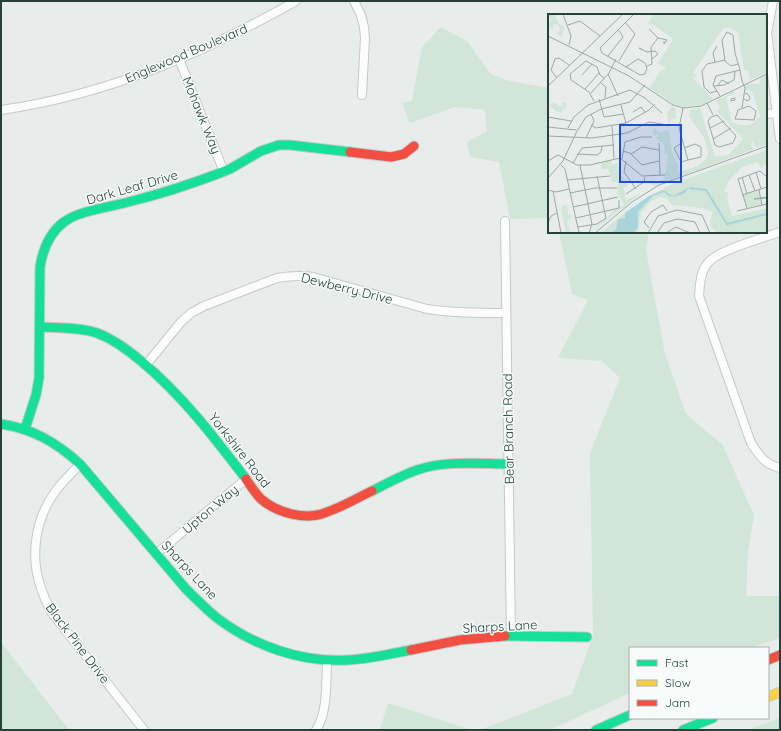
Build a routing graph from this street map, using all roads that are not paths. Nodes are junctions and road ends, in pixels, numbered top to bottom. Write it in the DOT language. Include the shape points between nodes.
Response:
graph roads {
  1 [pos="296,1"];
  2 [pos="354,1"];
  3 [pos="772,1"];
  4 [pos="179,59"];
  5 [pos="362,96"];
  6 [pos="1,110"];
  7 [pos="777,113"];
  8 [pos="767,114"];
  9 [pos="780,139"];
  10 [pos="414,146"];
  11 [pos="224,172"];
  12 [pos="504,221"];
  13 [pos="780,232"];
  14 [pos="506,313"];
  15 [pos="40,327"];
  16 [pos="146,365"];
  17 [pos="1,424"];
  18 [pos="25,429"];
  19 [pos="80,464"];
  20 [pos="509,464"];
  21 [pos="780,468"];
  22 [pos="245,480"];
  23 [pos="156,554"];
  24 [pos="511,636"];
  25 [pos="587,637"];
  26 [pos="780,655"];
  27 [pos="327,660"];
  28 [pos="769,660"];
  29 [pos="780,692"];
  30 [pos="769,697"];
  31 [pos="629,715"];
  32 [pos="710,719"];
  33 [pos="144,730"];
  34 [pos="316,730"];
  35 [pos="596,730"];
  36 [pos="683,730"];
  1 -- 4 [label="street, Englewood Boulevard" via="215,44"];
  2 -- 5 [label="street" via="361,15 365,38"];
  3 -- 7 [label="street" via="767,33"];
  4 -- 6 [label="street, Englewood Boulevard" via="86,92"];
  4 -- 11 [label="street, Mohawk Way"];
  7 -- 8 [label="street"];
  7 -- 9 [label="street"];
  10 -- 11 [label="main road, Dark Leaf Drive" via="404,154 391,157 276,145 262,150"];
  11 -- 15 [label="main road, Dark Leaf Drive" via="124,204 76,216 57,228 47,241 41,256"];
  12 -- 14 [label="street, Bear Branch Road"];
  13 -- 21 [label="street" via="723,252 708,263 702,274 699,296 752,443 760,458"];
  14 -- 16 [label="street, Dewberry Drive" via="427,309 313,277 289,276 277,278 191,313 180,322"];
  14 -- 20 [label="street, Bear Branch Road"];
  15 -- 16 [label="main road, Yorkshire Road" via="73,328 99,334 111,339"];
  15 -- 18 [label="main road, Dark Leaf Drive" via="39,378"];
  16 -- 22 [label="main road, Yorkshire Road" via="184,401"];
  17 -- 18 [label="main road, Sharps Lane"];
  18 -- 19 [label="main road, Sharps Lane" via="58,445"];
  19 -- 23 [label="main road, Sharps Lane"];
  19 -- 33 [label="street, Black Pine Drive" via="56,491 40,521 35,553 39,584 52,613"];
  20 -- 22 [label="main road, Yorkshire Road" via="429,466 326,513 313,516 288,514 269,505"];
  20 -- 24 [label="street, Bear Branch Road"];
  22 -- 23 [label="street, Upton Way"];
  23 -- 27 [label="main road, Sharps Lane" via="186,589 223,622 261,644 279,651"];
  24 -- 25 [label="main road, Sharps Lane"];
  24 -- 27 [label="main road, Sharps Lane" via="461,640 364,658"];
  26 -- 28 [label="main road"];
  27 -- 34 [label="street" via="325,706"];
  29 -- 30 [label="main road"];
  31 -- 35 [label="main road"];
  32 -- 36 [label="main road"];
}
